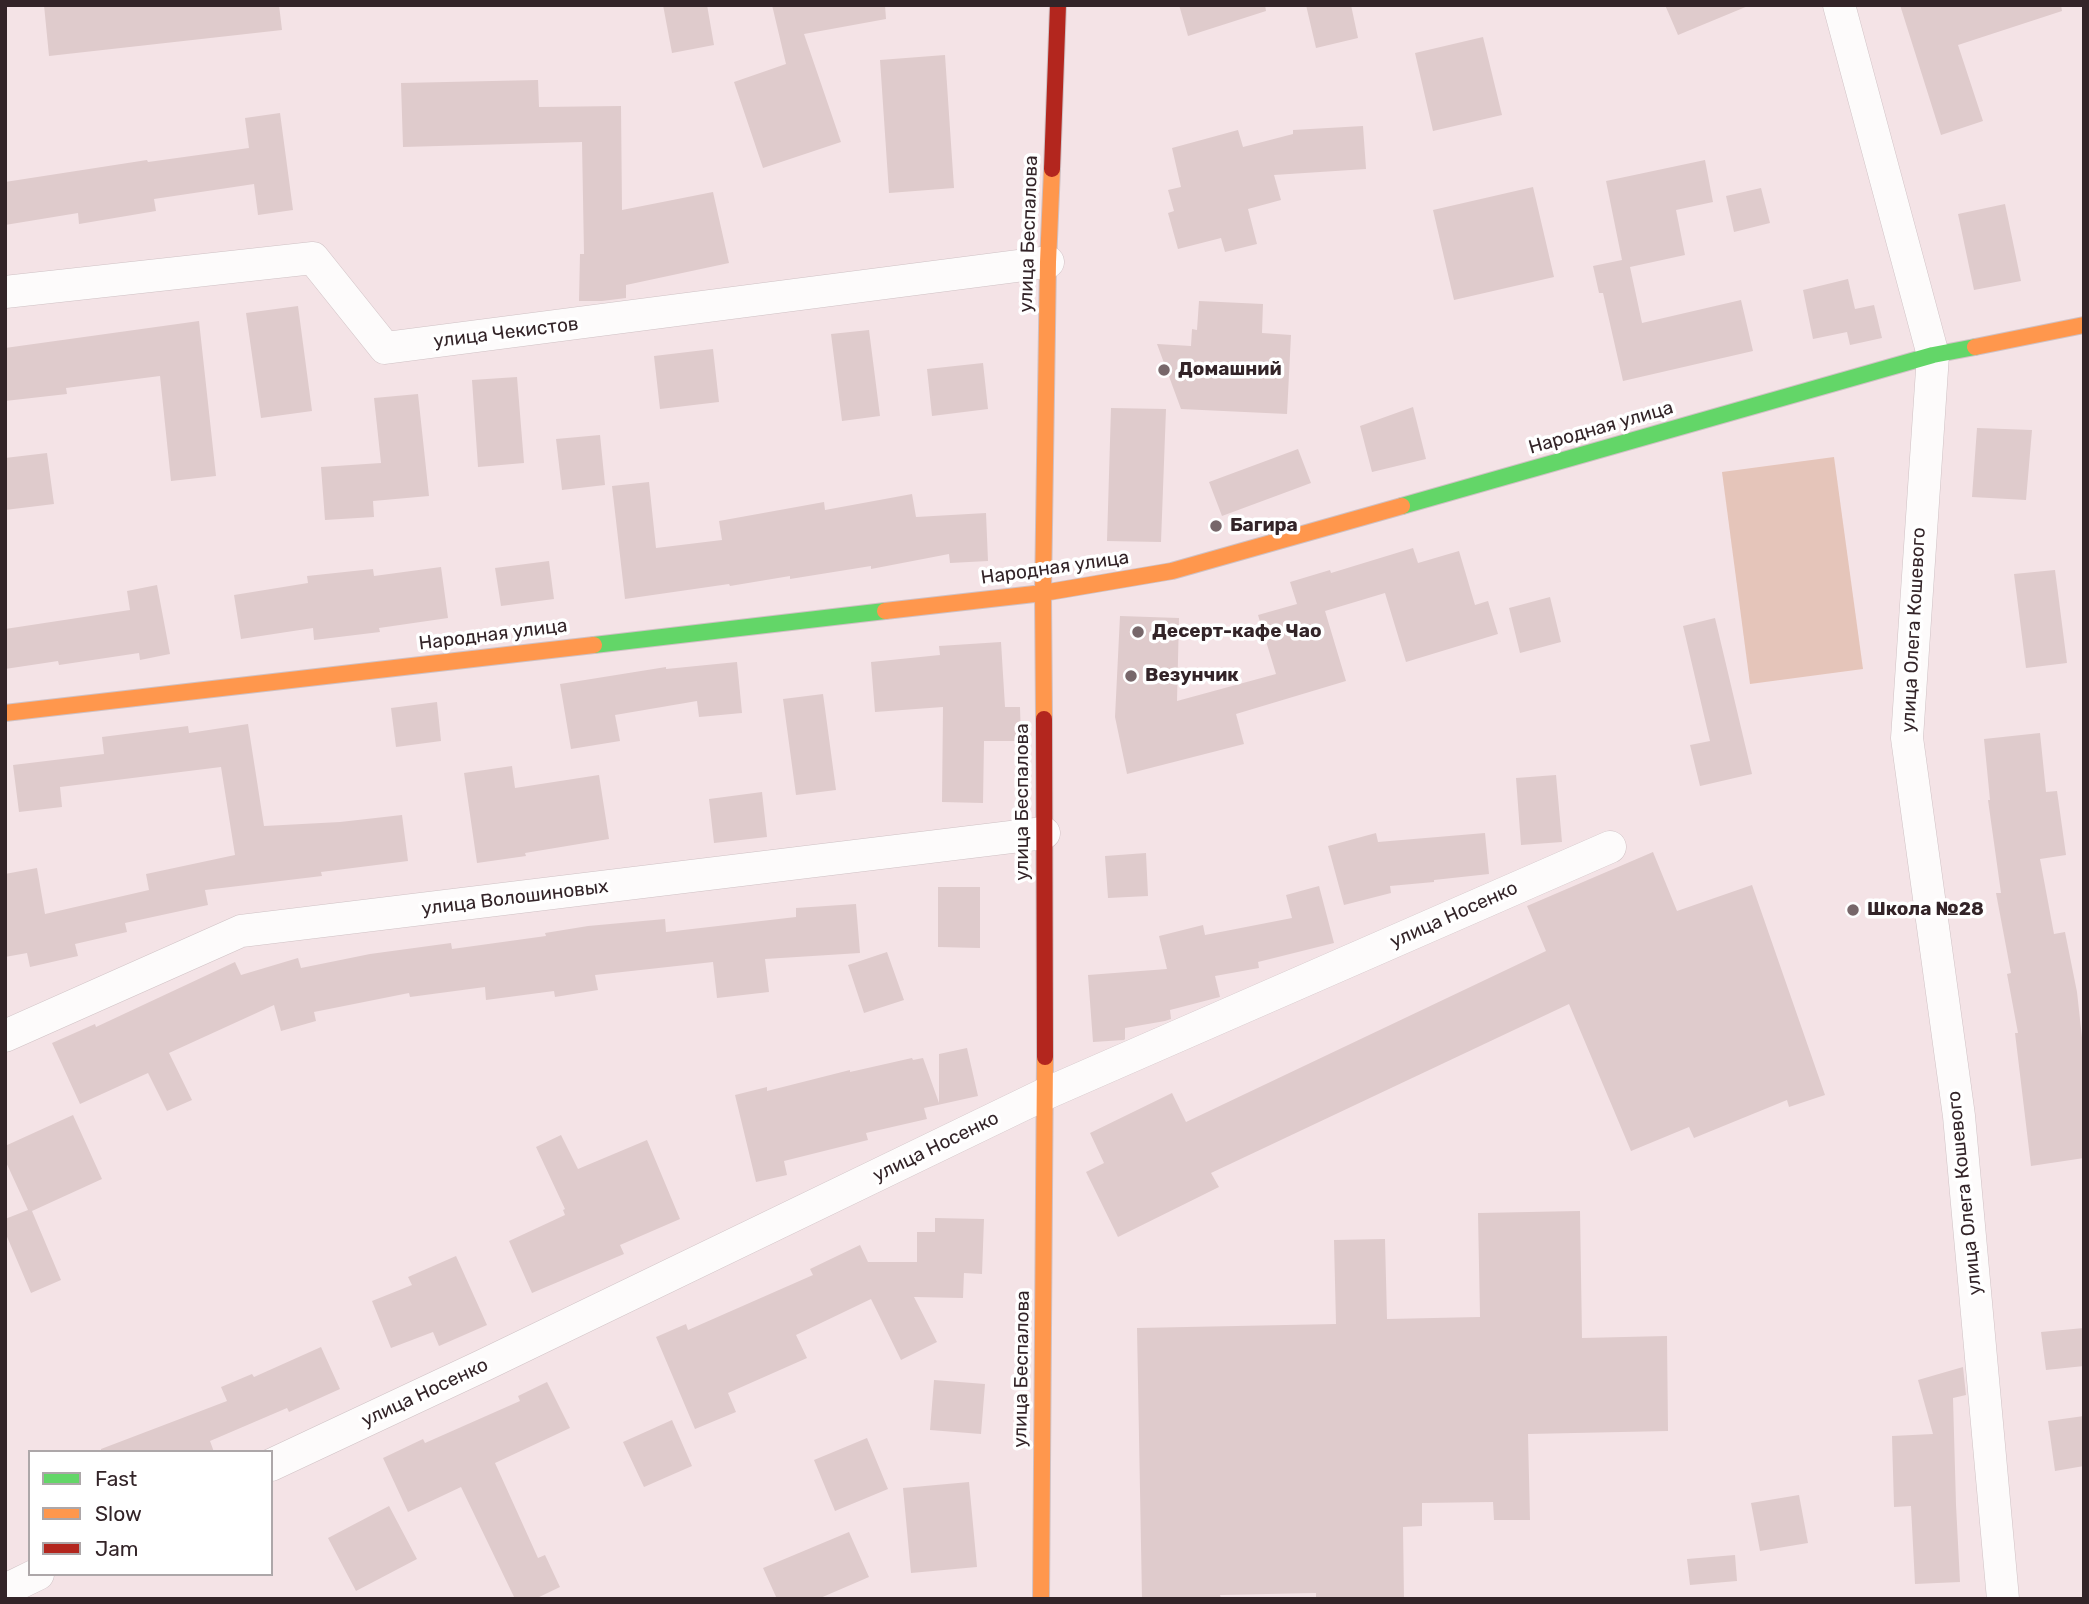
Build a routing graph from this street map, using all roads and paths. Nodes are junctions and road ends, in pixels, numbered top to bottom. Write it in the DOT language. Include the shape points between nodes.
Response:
graph roads {
  1 [pos="1058,5"];
  2 [pos="1839,5"];
  3 [pos="1048,262"];
  4 [pos="5,292"];
  5 [pos="2084,325"];
  6 [pos="1933,355"];
  7 [pos="1043,593"];
  8 [pos="5,713"];
  9 [pos="1044,833"];
  10 [pos="1610,847"];
  11 [pos="5,1036"];
  12 [pos="1045,1094"];
  13 [pos="273,1464"];
  14 [pos="34,1576"];
  15 [pos="5,1590"];
  16 [pos="1041,1599"];
  17 [pos="2003,1599"];
  1 -- 3 [label="street, улица Беспалова"];
  2 -- 6 [label="street, улица Олега Кошевого"];
  3 -- 4 [label="street, улица Чекистов" via="385,348 313,258"];
  3 -- 7 [label="street, улица Беспалова"];
  5 -- 6 [label="street, Народная улица"];
  6 -- 7 [label="street, Народная улица" via="1172,571"];
  6 -- 17 [label="street, улица Олега Кошевого" via="1907,738 1959,1116"];
  7 -- 8 [label="street, Народная улица"];
  7 -- 9 [label="street, улица Беспалова"];
  9 -- 11 [label="street, улица Волошиновых" via="242,931"];
  9 -- 12 [label="street, улица Беспалова"];
  10 -- 12 [label="street, улица Носенко"];
  12 -- 13 [label="street, улица Носенко"];
  12 -- 16 [label="street, улица Беспалова"];
  14 -- 15 [label="street"];
}
